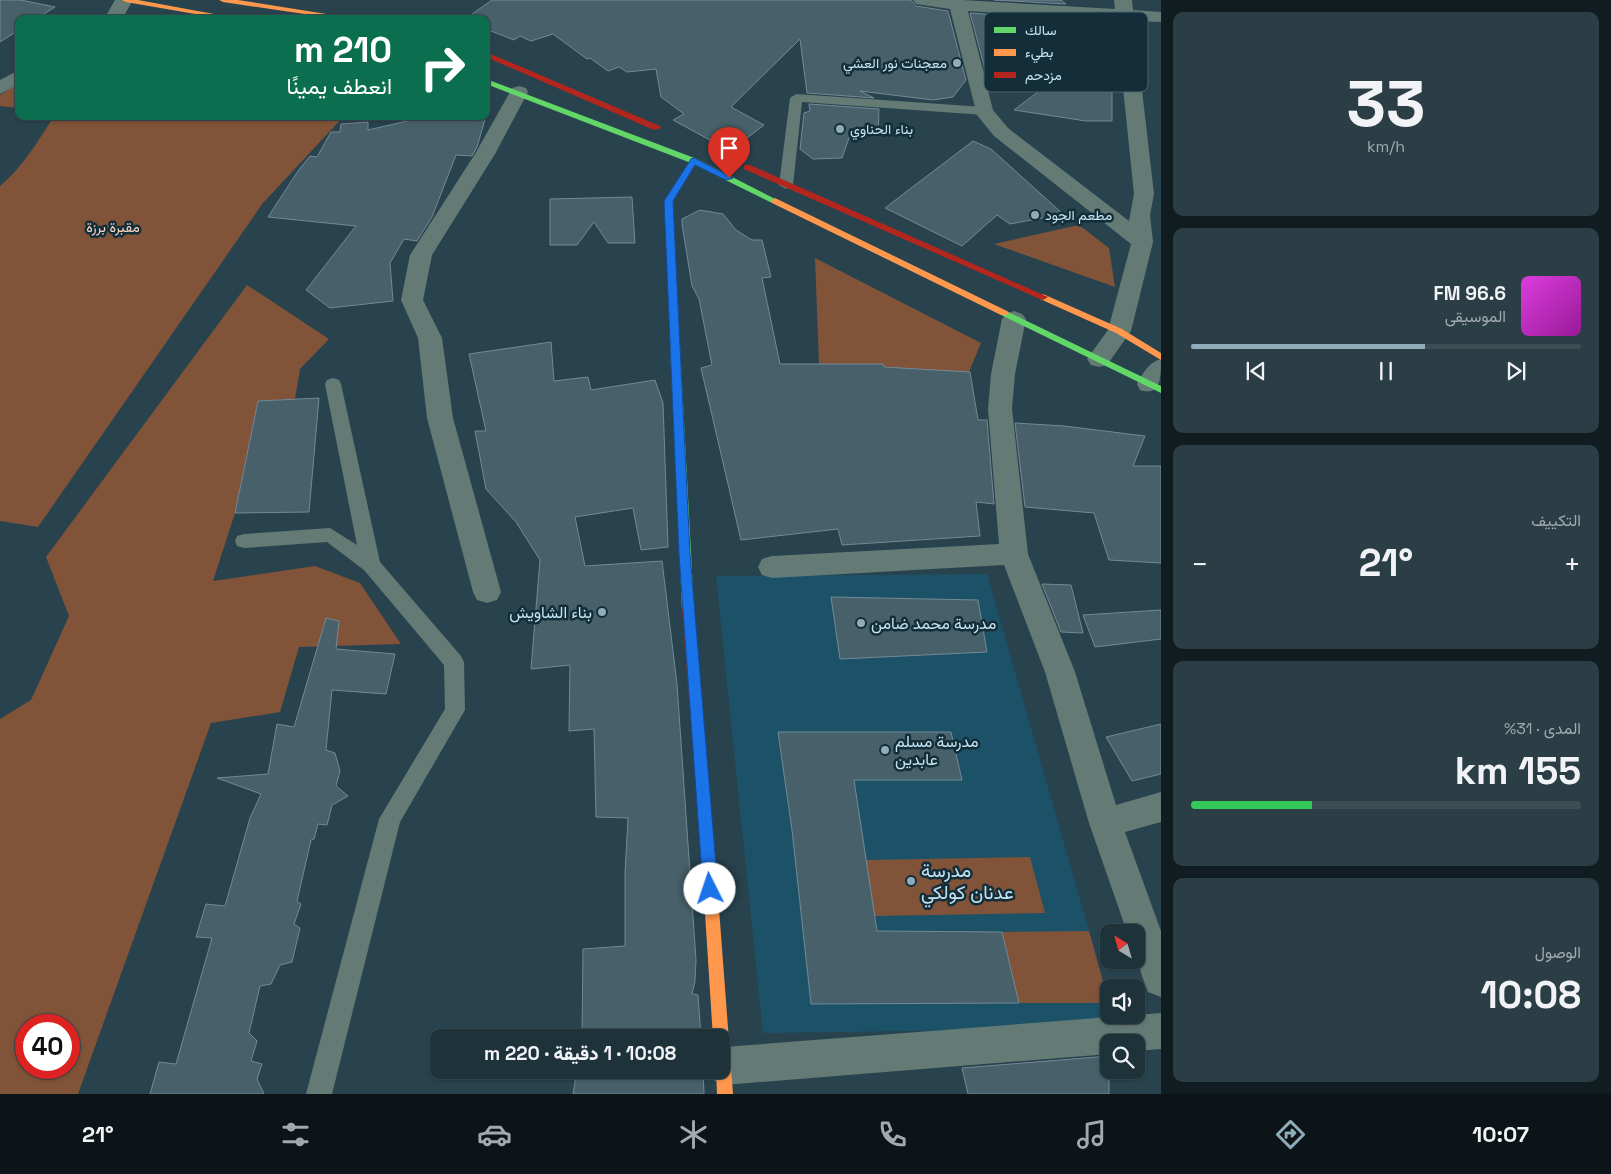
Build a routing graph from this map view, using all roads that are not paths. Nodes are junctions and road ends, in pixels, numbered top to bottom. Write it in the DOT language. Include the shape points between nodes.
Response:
graph roads {
  1 [pos="125,0"];
  2 [pos="224,0"];
  3 [pos="922,0"];
  4 [pos="957,4"];
  5 [pos="1124,8"];
  6 [pos="1140,12"];
  7 [pos="1148,14"];
  8 [pos="116,15"];
  9 [pos="214,15"];
  10 [pos="327,15"];
  11 [pos="1161,17"];
  12 [pos="490,56"];
  13 [pos="15,79"];
  14 [pos="490,82"];
  15 [pos="0,88"];
  16 [pos="519,92"];
  17 [pos="1136,92"];
  18 [pos="984,111"];
  19 [pos="667,132"];
  20 [pos="694,161"];
  21 [pos="740,164"];
  22 [pos="786,185"];
  23 [pos="1153,208"];
  24 [pos="1142,242"];
  25 [pos="1014,319"];
  26 [pos="1119,331"];
  27 [pos="1161,357"];
  28 [pos="1099,359"];
  29 [pos="1157,380"];
  30 [pos="332,384"];
  31 [pos="244,541"];
  32 [pos="1014,554"];
  33 [pos="371,565"];
  34 [pos="772,567"];
  35 [pos="487,592"];
  36 [pos="1161,807"];
  37 [pos="1104,823"];
  38 [pos="1161,979"];
  39 [pos="1161,1031"];
  40 [pos="724,1080"];
  41 [pos="319,1094"];
  1 -- 8 [label="street"];
  1 -- 9 [label="main road"];
  2 -- 10 [label="main road"];
  3 -- 4 [label="street"];
  4 -- 5 [label="street" via="981,8"];
  4 -- 18 [label="street"];
  5 -- 6 [label="street"];
  7 -- 11 [label="street"];
  12 -- 19 [label="main road"];
  13 -- 15 [label="street"];
  14 -- 16 [label="main road"];
  16 -- 20 [label="main road"];
  16 -- 35 [label="street" via="485,154 421,255 412,300 430,338 440,418"];
  17 -- 23 [label="street"];
  18 -- 22 [label="lane" via="796,98"];
  18 -- 24 [label="street" via="1001,132"];
  20 -- 25 [label="main road"];
  20 -- 40 [label="main road" via="669,201 684,554"];
  21 -- 22 [label="main road"];
  22 -- 26 [label="main road"];
  23 -- 24 [label="street" via="1139,215"];
  24 -- 26 [label="street"];
  25 -- 28 [label="main road"];
  25 -- 32 [label="street" via="1000,409"];
  26 -- 27 [label="main road"];
  26 -- 28 [label="street"];
  28 -- 29 [label="main road"];
  30 -- 33 [label="lane"];
  31 -- 33 [label="lane" via="330,534"];
  32 -- 34 [label="street"];
  32 -- 37 [label="street" via="1060,672"];
  33 -- 41 [label="lane" via="454,662 455,710 390,819"];
  36 -- 37 [label="street"];
  37 -- 38 [label="street"];
  39 -- 40 [label="street"];
}
